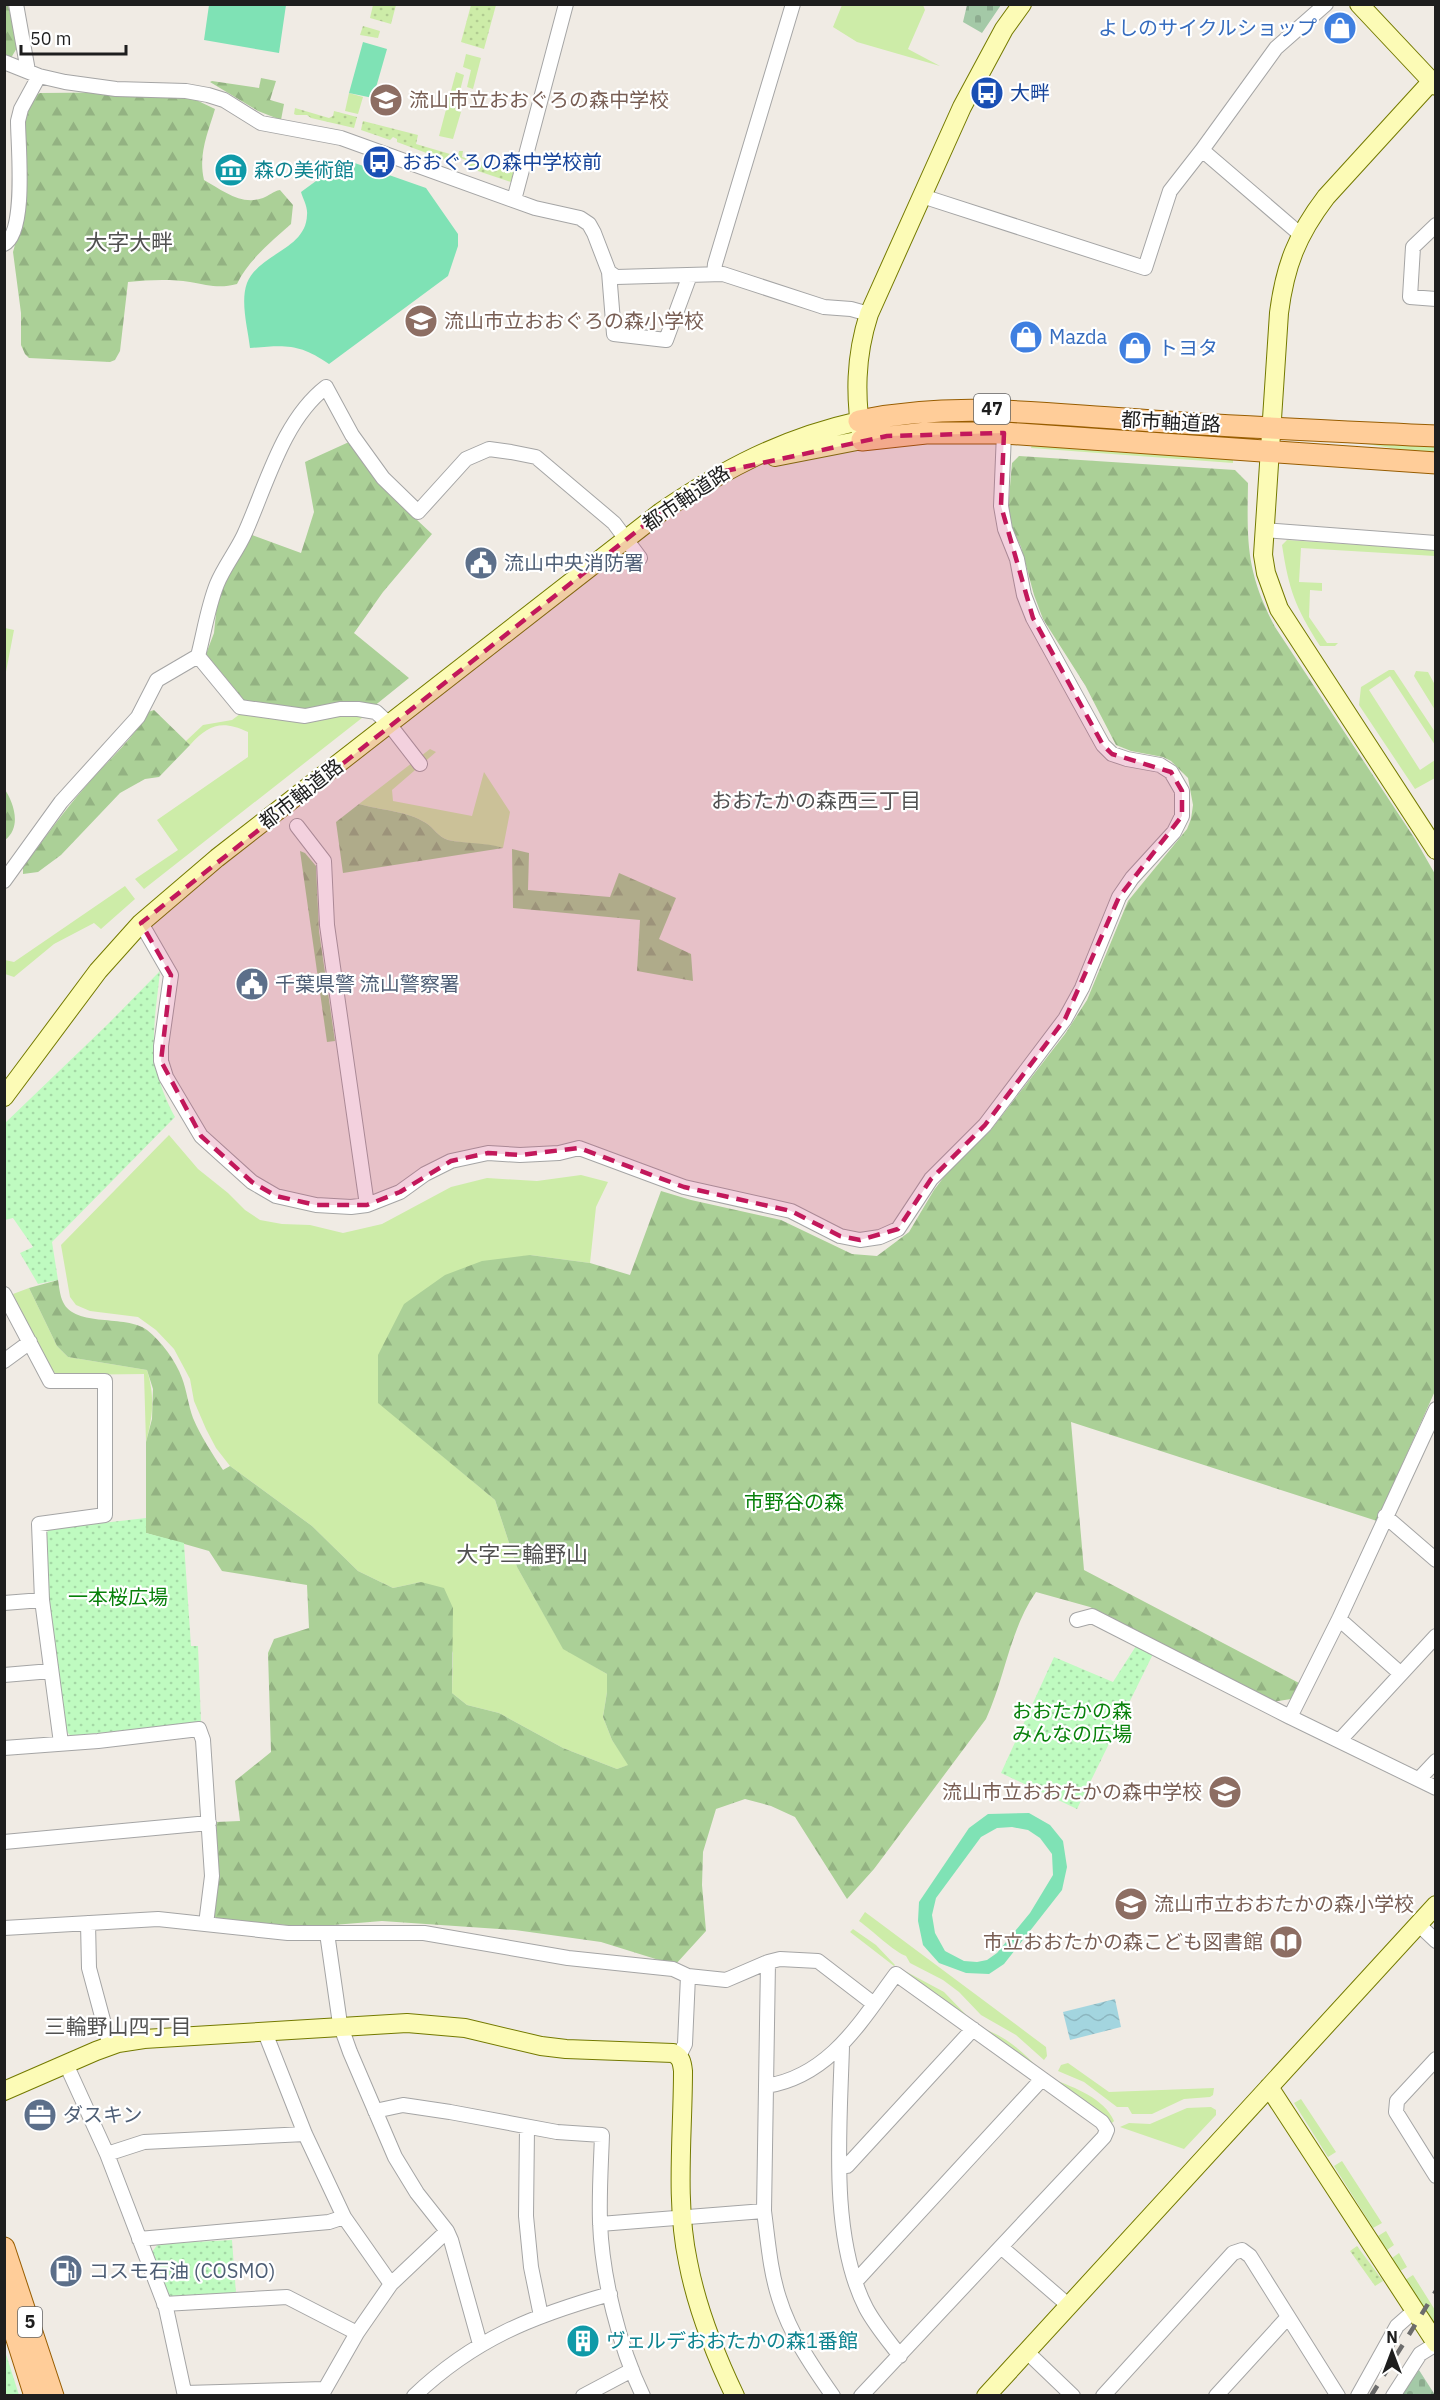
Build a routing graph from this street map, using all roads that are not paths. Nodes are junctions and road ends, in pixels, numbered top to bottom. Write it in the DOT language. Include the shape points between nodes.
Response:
graph roads {
  1 [pos="16,4"];
  2 [pos="566,4"];
  3 [pos="793,4"];
  4 [pos="1022,4"];
  5 [pos="1326,4"];
  6 [pos="1359,4"];
  7 [pos="4,62"];
  8 [pos="34,74"];
  9 [pos="1434,82"];
  10 [pos="1202,150"];
  11 [pos="921,196"];
  12 [pos="514,200"];
  13 [pos="1436,225"];
  14 [pos="1301,235"];
  15 [pos="4,244"];
  16 [pos="609,272"];
  17 [pos="714,274"];
  18 [pos="690,275"];
  19 [pos="1436,299"];
  20 [pos="868,314"];
  21 [pos="1271,428"];
  22 [pos="860,431"];
  23 [pos="1004,433"];
  24 [pos="1436,436"];
  25 [pos="1269,451"];
  26 [pos="1436,464"];
  27 [pos="1264,531"];
  28 [pos="627,538"];
  29 [pos="1436,543"];
  30 [pos="640,558"];
  31 [pos="198,656"];
  32 [pos="389,724"];
  33 [pos="420,764"];
  34 [pos="297,826"];
  35 [pos="1436,850"];
  36 [pos="4,880"];
  37 [pos="141,923"];
  38 [pos="4,1097"];
  39 [pos="367,1204"];
  40 [pos="4,1294"];
  41 [pos="30,1342"];
  42 [pos="4,1361"];
  43 [pos="1436,1409"];
  44 [pos="1385,1516"];
  45 [pos="1436,1560"];
  46 [pos="42,1600"];
  47 [pos="4,1603"];
  48 [pos="1339,1619"];
  49 [pos="1077,1620"];
  50 [pos="1436,1636"];
  51 [pos="51,1671"];
  52 [pos="1401,1674"];
  53 [pos="4,1675"];
  54 [pos="1290,1717"];
  55 [pos="1340,1740"];
  56 [pos="61,1743"];
  57 [pos="4,1748"];
  58 [pos="1436,1761"];
  59 [pos="1419,1779"];
  60 [pos="1436,1788"];
  61 [pos="209,1823"];
  62 [pos="4,1842"];
  63 [pos="1436,1905"];
  64 [pos="88,1923"];
  65 [pos="206,1924"];
  66 [pos="1418,1924"];
  67 [pos="4,1928"];
  68 [pos="327,1933"];
  69 [pos="1436,1941"];
  70 [pos="768,1962"];
  71 [pos="688,1976"];
  72 [pos="874,2004"];
  73 [pos="341,2026"];
  74 [pos="974,2029"];
  75 [pos="264,2030"];
  76 [pos="110,2046"];
  77 [pos="842,2046"];
  78 [pos="679,2056"];
  79 [pos="1436,2059"];
  80 [pos="66,2064"];
  81 [pos="1042,2079"];
  82 [pos="766,2086"];
  83 [pos="1269,2087"];
  84 [pos="4,2091"];
  85 [pos="375,2111"];
  86 [pos="527,2128"];
  87 [pos="305,2134"];
  88 [pos="107,2154"];
  89 [pos="840,2166"];
  90 [pos="1436,2176"];
  91 [pos="764,2211"];
  92 [pos="344,2217"];
  93 [pos="683,2217"];
  94 [pos="600,2224"];
  95 [pos="447,2231"];
  96 [pos="139,2239"];
  97 [pos="1001,2247"];
  98 [pos="4,2248"];
  99 [pos="856,2281"];
  100 [pos="391,2284"];
  101 [pos="610,2294"];
  102 [pos="4,2298"];
  103 [pos="164,2304"];
  104 [pos="1068,2305"];
  105 [pos="1414,2311"];
  106 [pos="541,2316"];
  107 [pos="1288,2317"];
  108 [pos="357,2333"];
  109 [pos="480,2344"];
  110 [pos="1436,2344"];
  111 [pos="1026,2351"];
  112 [pos="900,2356"];
  113 [pos="632,2370"];
  114 [pos="323,2392"];
  115 [pos="185,2394"];
  116 [pos="35,2396"];
  117 [pos="53,2396"];
  118 [pos="414,2396"];
  119 [pos="583,2396"];
  120 [pos="643,2396"];
  121 [pos="735,2396"];
  122 [pos="833,2396"];
  123 [pos="861,2396"];
  124 [pos="986,2396"];
  125 [pos="1073,2396"];
  126 [pos="1103,2396"];
  127 [pos="1216,2396"];
  128 [pos="1338,2396"];
  129 [pos="1358,2396"];
  130 [pos="1393,2396"];
  1 -- 8 [label="street"];
  2 -- 12 [label="street"];
  3 -- 17 [label="street"];
  4 -- 11 [label="street" via="984,66"];
  5 -- 10 [label="street" via="1276,48"];
  6 -- 9 [label="street"];
  7 -- 8 [label="street"];
  8 -- 12 [label="street" via="116,89 208,95 224,100 261,123 342,138"];
  8 -- 15 [label="street" via="18,121 19,218"];
  9 -- 14 [label="street" via="1326,197"];
  10 -- 11 [label="street" via="1170,191 1145,268"];
  10 -- 14 [label="street"];
  11 -- 20 [label="street"];
  12 -- 16 [label="street" via="580,218 589,225"];
  13 -- 19 [label="street" via="1413,247 1410,297"];
  14 -- 21 [label="street" via="1287,266 1281,293"];
  16 -- 18 [label="street" via="616,277"];
  16 -- 18 [label="street" via="614,334 666,340"];
  17 -- 18 [label="street"];
  17 -- 20 [label="street" via="824,307"];
  20 -- 22 [label="street" via="858,354"];
  21 -- 22 [label="main road, 都市軸道路 / 47" via="970,409 904,413"];
  21 -- 24 [label="main road, 都市軸道路 / 47"];
  21 -- 25 [label="street"];
  22 -- 23 [label="main road, 都市軸道路 / 47"];
  22 -- 28 [label="street, 都市軸道路" via="794,440 753,456 661,512"];
  23 -- 25 [label="main road, 都市軸道路 / 47"];
  23 -- 39 [label="street" via="1001,506 1033,618 1103,745 1112,754 1160,765 1171,772 1182,791 1183,805 1174,832 1119,897 1065,1019 986,1125 931,1179 898,1229 880,1238 840,1236 791,1211 684,1187 579,1148 559,1153 488,1153 451,1161 400,1192"];
  25 -- 26 [label="main road, 都市軸道路 / 47"];
  25 -- 27 [label="street"];
  27 -- 29 [label="street"];
  27 -- 35 [label="street" via="1266,573 1279,609"];
  28 -- 30 [label="street"];
  28 -- 31 [label="street" via="536,457 489,449 466,459 418,512 383,478 352,435 326,387 300,415 269,471 242,538 217,585"];
  28 -- 32 [label="street, 都市軸道路"];
  31 -- 32 [label="street" via="240,707 306,716 358,709 376,712"];
  31 -- 36 [label="street" via="157,680 138,717 61,802"];
  32 -- 33 [label="street"];
  32 -- 37 [label="street, 都市軸道路" via="217,858"];
  34 -- 39 [label="street" via="324,861 327,925"];
  37 -- 38 [label="street, 都市軸道路" via="91,980"];
  37 -- 39 [label="street" via="171,975 161,1061 201,1136 252,1182 276,1196 316,1205"];
  40 -- 41 [label="street"];
  41 -- 42 [label="street"];
  41 -- 46 [label="street" via="50,1381 105,1381 105,1515 39,1524"];
  43 -- 44 [label="street"];
  44 -- 45 [label="street"];
  44 -- 48 [label="street"];
  46 -- 47 [label="street"];
  46 -- 51 [label="street"];
  48 -- 52 [label="street"];
  48 -- 54 [label="street"];
  49 -- 54 [label="street" via="1092,1617"];
  50 -- 52 [label="street"];
  51 -- 53 [label="street"];
  51 -- 56 [label="street"];
  52 -- 55 [label="street"];
  54 -- 55 [label="street"];
  55 -- 59 [label="street"];
  56 -- 57 [label="street"];
  56 -- 61 [label="street" via="199,1729"];
  58 -- 59 [label="street"];
  59 -- 60 [label="street"];
  61 -- 62 [label="street"];
  61 -- 65 [label="street" via="212,1876"];
  63 -- 66 [label="street"];
  64 -- 65 [label="street" via="158,1919"];
  64 -- 67 [label="street"];
  64 -- 76 [label="street" via="89,1968"];
  65 -- 68 [label="street"];
  66 -- 69 [label="street"];
  66 -- 83 [label="street"];
  68 -- 71 [label="street" via="424,1933 567,1958 673,1969"];
  68 -- 73 [label="street"];
  70 -- 71 [label="street" via="726,1980"];
  70 -- 72 [label="street" via="819,1961"];
  70 -- 82 [label="street"];
  71 -- 78 [label="street" via="685,2044"];
  72 -- 74 [label="street" via="896,1974"];
  72 -- 77 [label="street"];
  73 -- 75 [label="street"];
  73 -- 78 [label="street" via="432,2024 549,2047 665,2052"];
  73 -- 85 [label="street"];
  74 -- 81 [label="street"];
  74 -- 89 [label="street" via="847,2166"];
  75 -- 76 [label="street" via="144,2039"];
  75 -- 87 [label="street"];
  76 -- 80 [label="street"];
  77 -- 82 [label="street" via="815,2068"];
  77 -- 89 [label="street"];
  78 -- 93 [label="street" via="683,2071"];
  79 -- 90 [label="street" via="1396,2106"];
  80 -- 84 [label="street"];
  80 -- 88 [label="street"];
  81 -- 97 [label="street" via="1102,2122 1107,2133"];
  81 -- 99 [label="street"];
  82 -- 91 [label="street"];
  83 -- 104 [label="street"];
  83 -- 105 [label="street"];
  85 -- 86 [label="street" via="403,2105"];
  85 -- 95 [label="street" via="395,2157"];
  86 -- 94 [label="street" via="602,2135"];
  86 -- 106 [label="street" via="526,2216"];
  87 -- 88 [label="street" via="144,2142"];
  87 -- 92 [label="street"];
  88 -- 96 [label="street"];
  89 -- 99 [label="street" via="842,2228"];
  91 -- 93 [label="street"];
  91 -- 122 [label="street" via="779,2299 792,2330"];
  92 -- 96 [label="street" via="328,2222"];
  92 -- 100 [label="street"];
  93 -- 94 [label="street"];
  93 -- 121 [label="street" via="687,2260 706,2331"];
  94 -- 101 [label="street"];
  95 -- 100 [label="street"];
  95 -- 109 [label="street"];
  96 -- 103 [label="street"];
  97 -- 104 [label="street"];
  97 -- 112 [label="street"];
  98 -- 117 [label="main road, 5"];
  99 -- 112 [label="street" via="876,2326"];
  100 -- 108 [label="street"];
  101 -- 106 [label="street"];
  101 -- 113 [label="street"];
  102 -- 116 [label="main road, 5"];
  103 -- 108 [label="street" via="287,2297"];
  103 -- 115 [label="street"];
  104 -- 111 [label="street"];
  105 -- 110 [label="street"];
  105 -- 129 [label="street" via="1397,2326"];
  106 -- 109 [label="street"];
  107 -- 126 [label="street" via="1250,2256 1237,2250"];
  107 -- 127 [label="street"];
  107 -- 128 [label="street"];
  108 -- 114 [label="street"];
  109 -- 118 [label="street" via="440,2371"];
  110 -- 130 [label="street" via="1420,2354"];
  111 -- 124 [label="street"];
  111 -- 125 [label="street"];
  112 -- 123 [label="street"];
  113 -- 119 [label="street"];
  113 -- 120 [label="street"];
  114 -- 115 [label="street"];
}
